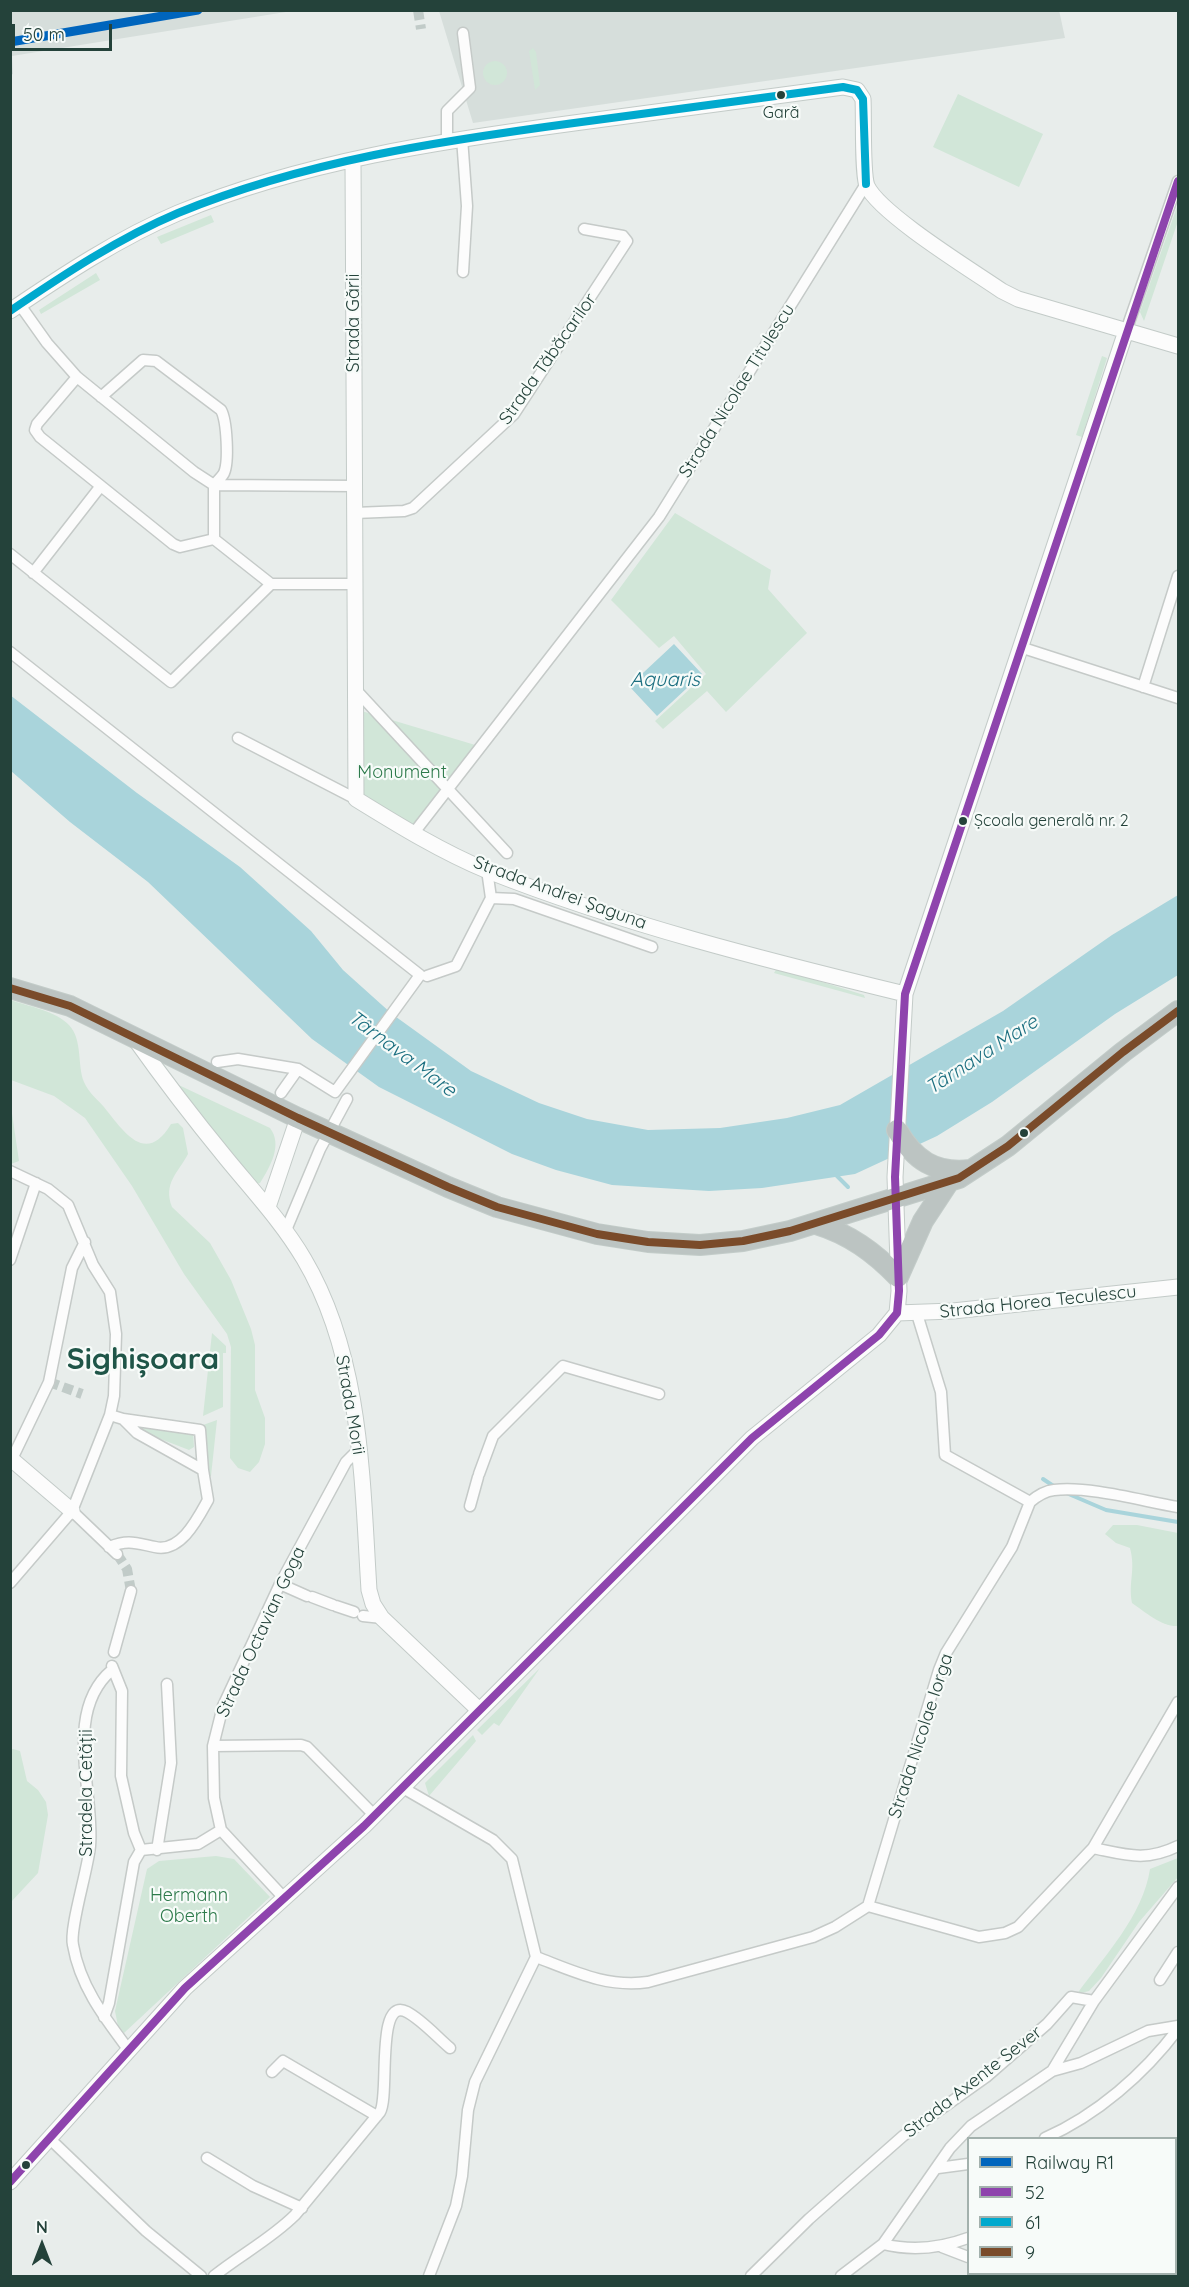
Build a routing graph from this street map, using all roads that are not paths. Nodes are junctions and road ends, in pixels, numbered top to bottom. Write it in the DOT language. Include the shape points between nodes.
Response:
graph roads {
  1 [pos="463,33"];
  2 [pos="454,139"];
  3 [pos="353,159"];
  4 [pos="1179,182"];
  5 [pos="866,184"];
  6 [pos="584,229"];
  7 [pos="462,272"];
  8 [pos="15,308"];
  9 [pos="1126,331"];
  10 [pos="1179,346"];
  11 [pos="77,377"];
  12 [pos="101,398"];
  13 [pos="214,484"];
  14 [pos="355,486"];
  15 [pos="100,487"];
  16 [pos="355,513"];
  17 [pos="214,539"];
  18 [pos="10,554"];
  19 [pos="33,573"];
  20 [pos="1179,576"];
  21 [pos="272,584"];
  22 [pos="355,584"];
  23 [pos="1020,647"];
  24 [pos="10,652"];
  25 [pos="1143,687"];
  26 [pos="355,689"];
  27 [pos="1179,698"];
  28 [pos="238,738"];
  29 [pos="448,791"];
  30 [pos="356,800"];
  31 [pos="413,834"];
  32 [pos="507,854"];
  33 [pos="488,870"];
  34 [pos="491,898"];
  35 [pos="652,946"];
  36 [pos="424,975"];
  37 [pos="10,988"];
  38 [pos="904,994"];
  39 [pos="1179,1011"];
  40 [pos="134,1036"];
  41 [pos="218,1062"];
  42 [pos="298,1070"];
  43 [pos="281,1093"];
  44 [pos="347,1099"];
  45 [pos="298,1118"];
  46 [pos="897,1130"];
  47 [pos="329,1133"];
  48 [pos="975,1169"];
  49 [pos="10,1171"];
  50 [pos="36,1183"];
  51 [pos="948,1183"];
  52 [pos="895,1199"];
  53 [pos="268,1207"];
  54 [pos="816,1224"];
  55 [pos="286,1230"];
  56 [pos="86,1242"];
  57 [pos="10,1260"];
  58 [pos="897,1277"];
  59 [pos="1179,1287"];
  60 [pos="897,1313"];
  61 [pos="917,1314"];
  62 [pos="659,1394"];
  63 [pos="110,1415"];
  64 [pos="123,1419"];
  65 [pos="359,1449"];
  66 [pos="11,1459"];
  67 [pos="203,1470"];
  68 [pos="1030,1502"];
  69 [pos="470,1506"];
  70 [pos="1179,1507"];
  71 [pos="72,1511"];
  72 [pos="10,1583"];
  73 [pos="280,1584"];
  74 [pos="131,1591"];
  75 [pos="382,1618"];
  76 [pos="114,1652"];
  77 [pos="166,1684"];
  78 [pos="1179,1702"];
  79 [pos="479,1710"];
  80 [pos="213,1746"];
  81 [pos="403,1788"];
  82 [pos="375,1816"];
  83 [pos="221,1830"];
  84 [pos="1179,1846"];
  85 [pos="1093,1848"];
  86 [pos="141,1850"];
  87 [pos="157,1850"];
  88 [pos="1179,1887"];
  89 [pos="285,1899"];
  90 [pos="868,1906"];
  91 [pos="1179,1952"];
  92 [pos="536,1957"];
  93 [pos="1160,1980"];
  94 [pos="1094,2001"];
  95 [pos="104,2017"];
  96 [pos="1179,2027"];
  97 [pos="450,2048"];
  98 [pos="128,2049"];
  99 [pos="1052,2071"];
  100 [pos="272,2072"];
  101 [pos="377,2116"];
  102 [pos="1049,2137"];
  103 [pos="50,2139"];
  104 [pos="207,2158"];
  105 [pos="967,2164"];
  106 [pos="938,2168"];
  107 [pos="10,2182"];
  108 [pos="302,2208"];
  109 [pos="967,2239"];
  110 [pos="883,2244"];
  111 [pos="942,2247"];
  112 [pos="967,2256"];
  113 [pos="201,2277"];
  114 [pos="214,2277"];
  115 [pos="429,2277"];
  116 [pos="751,2277"];
  117 [pos="841,2277"];
  1 -- 2 [label="street" via="470,88 447,111"];
  2 -- 3 [label="street"];
  2 -- 5 [label="street" via="843,87 856,90 863,99"];
  2 -- 7 [label="street" via="467,206"];
  3 -- 8 [label="street" via="178,213 133,234"];
  3 -- 14 [label="street, Strada Gării"];
  4 -- 9 [label="street"];
  5 -- 9 [label="street" via="886,208 1002,291 1041,307"];
  5 -- 29 [label="street, Strada Nicolae Titulescu" via="659,517"];
  6 -- 16 [label="street, Strada Tăbăcarilor" via="623,236 627,241 514,414 413,508 404,512"];
  8 -- 11 [label="street"];
  9 -- 10 [label="street"];
  9 -- 23 [label="street"];
  11 -- 12 [label="street"];
  11 -- 15 [label="street" via="34,430"];
  12 -- 13 [label="street"];
  12 -- 13 [label="street" via="148,359 221,410 226,422 226,465 224,474"];
  13 -- 14 [label="street"];
  13 -- 17 [label="street"];
  14 -- 16 [label="street, Strada Gării"];
  15 -- 17 [label="street" via="173,544 180,547"];
  15 -- 19 [label="street"];
  16 -- 22 [label="street, Strada Gării"];
  17 -- 21 [label="street"];
  18 -- 19 [label="street"];
  19 -- 21 [label="street" via="171,682"];
  20 -- 25 [label="street"];
  21 -- 22 [label="street"];
  22 -- 26 [label="street, Strada Gării"];
  23 -- 25 [label="street"];
  23 -- 38 [label="street"];
  24 -- 36 [label="street"];
  25 -- 27 [label="street"];
  26 -- 29 [label="street, Strada Andrei Șaguna"];
  26 -- 30 [label="street, Strada Gării"];
  28 -- 30 [label="street, Strada Andrei Șaguna"];
  29 -- 31 [label="street, Strada Nicolae Titulescu"];
  29 -- 32 [label="street, Strada Andrei Șaguna"];
  30 -- 31 [label="street, Strada Andrei Șaguna"];
  31 -- 33 [label="street, Strada Andrei Șaguna"];
  33 -- 34 [label="street"];
  33 -- 38 [label="street, Strada Andrei Șaguna" via="659,928"];
  34 -- 35 [label="street, Strada Andrei Șaguna" via="514,899"];
  34 -- 36 [label="street" via="456,966"];
  36 -- 42 [label="street" via="335,1092"];
  37 -- 40 [label="highway, Strada Morii" via="70,1006"];
  38 -- 46 [label="street"];
  39 -- 48 [label="highway"];
  40 -- 45 [label="highway"];
  40 -- 53 [label="street, Strada Morii" via="193,1117"];
  41 -- 42 [label="street" via="238,1059"];
  42 -- 43 [label="street"];
  44 -- 47 [label="street"];
  45 -- 47 [label="highway"];
  45 -- 53 [label="street"];
  46 -- 48 [label="highway" via="921,1162 949,1170"];
  46 -- 52 [label="street"];
  47 -- 54 [label="highway" via="489,1204 597,1234 657,1242 720,1244 764,1238"];
  47 -- 55 [label="street"];
  48 -- 51 [label="highway"];
  49 -- 50 [label="street"];
  50 -- 56 [label="street" via="68,1205"];
  50 -- 57 [label="street"];
  51 -- 52 [label="highway"];
  51 -- 58 [label="highway" via="923,1221"];
  52 -- 54 [label="highway"];
  52 -- 58 [label="street"];
  53 -- 55 [label="street, Strada Morii"];
  54 -- 58 [label="highway" via="865,1247"];
  55 -- 65 [label="street, Strada Morii" via="312,1273 334,1325 350,1388"];
  56 -- 63 [label="street" via="93,1265 113,1301 114,1396"];
  56 -- 66 [label="street" via="72,1268 49,1382"];
  58 -- 60 [label="street"];
  59 -- 61 [label="street, Strada Horea Teculescu"];
  60 -- 61 [label="street, Strada Horea Teculescu"];
  60 -- 79 [label="street" via="879,1335 744,1445"];
  61 -- 68 [label="street" via="941,1392 945,1455"];
  62 -- 69 [label="street" via="563,1366 493,1436"];
  63 -- 64 [label="street"];
  63 -- 71 [label="street"];
  64 -- 67 [label="street" via="137,1433"];
  64 -- 67 [label="street" via="200,1430"];
  65 -- 73 [label="street, Strada Octavian Goga" via="346,1462"];
  65 -- 75 [label="street, Strada Morii" via="369,1590"];
  66 -- 71 [label="street"];
  67 -- 71 [label="street" via="208,1500 185,1536 158,1548 129,1540 113,1550"];
  68 -- 70 [label="street" via="1055,1490 1092,1492"];
  68 -- 90 [label="street, Strada Nicolae Iorga" via="1012,1547 939,1670"];
  71 -- 72 [label="street"];
  73 -- 75 [label="street" via="358,1614"];
  73 -- 80 [label="street, Strada Octavian Goga" via="223,1707"];
  74 -- 76 [label="street"];
  75 -- 79 [label="street"];
  77 -- 87 [label="street" via="171,1762"];
  78 -- 85 [label="street"];
  79 -- 81 [label="street"];
  80 -- 82 [label="street" via="307,1747"];
  80 -- 83 [label="street, Strada Octavian Goga" via="214,1798"];
  81 -- 82 [label="street"];
  81 -- 92 [label="street" via="493,1840 512,1859"];
  82 -- 89 [label="street"];
  83 -- 87 [label="street" via="198,1844"];
  83 -- 89 [label="street"];
  84 -- 85 [label="street" via="1144,1858"];
  85 -- 90 [label="street" via="1039,1907 1005,1934 968,1935"];
  86 -- 87 [label="street"];
  86 -- 95 [label="street" via="134,1862"];
  86 -- 95 [label="street, Stradela Cetății" via="121,1776 122,1690 112,1668 99,1687 86,1724 84,1758 90,1844 72,1943 85,1985"];
  88 -- 94 [label="street"];
  89 -- 98 [label="street" via="191,1982"];
  90 -- 92 [label="street" via="813,1937 648,1982 602,1981"];
  91 -- 93 [label="street"];
  92 -- 115 [label="street" via="475,2082 456,2206"];
  94 -- 99 [label="street"];
  94 -- 116 [label="street, Strada Axente Sever" via="1071,1997 1047,2024 986,2077 903,2136 809,2219"];
  95 -- 98 [label="street, Stradela Cetății"];
  96 -- 99 [label="street" via="1148,2031 1081,2063"];
  96 -- 102 [label="street" via="1151,2062 1080,2121"];
  97 -- 101 [label="street" via="407,2012 396,2010 386,2031 386,2096"];
  98 -- 103 [label="street"];
  99 -- 106 [label="street" via="971,2126"];
  100 -- 101 [label="street" via="283,2061"];
  101 -- 108 [label="street"];
  103 -- 107 [label="street"];
  103 -- 113 [label="street" via="146,2231"];
  104 -- 108 [label="street" via="246,2182"];
  105 -- 106 [label="street"];
  106 -- 110 [label="street"];
  108 -- 114 [label="street" via="280,2230"];
  109 -- 111 [label="street"];
  110 -- 111 [label="street"];
  110 -- 117 [label="street"];
  111 -- 112 [label="street"];
}
